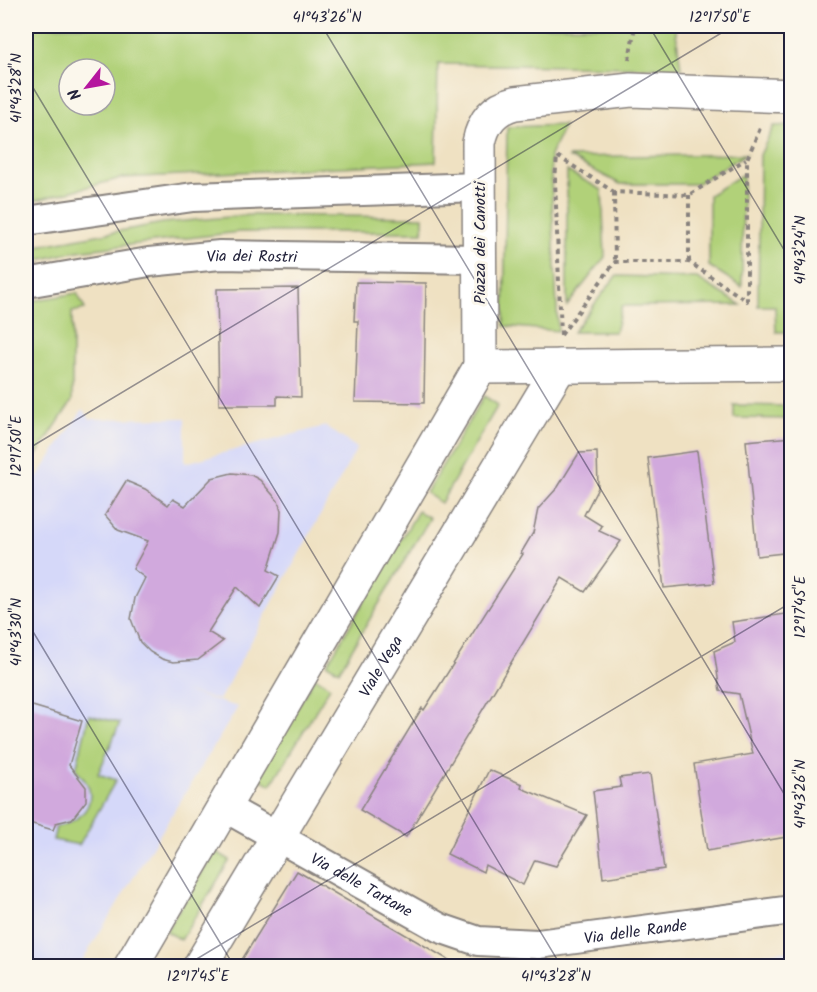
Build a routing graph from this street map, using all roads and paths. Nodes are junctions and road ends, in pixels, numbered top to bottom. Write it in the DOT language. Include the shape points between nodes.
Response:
graph roads {
  1 [pos="635,26"];
  2 [pos="629,67"];
  3 [pos="792,96"];
  4 [pos="761,125"];
  5 [pos="747,159"];
  6 [pos="479,188"];
  7 [pos="614,192"];
  8 [pos="689,195"];
  9 [pos="26,221"];
  10 [pos="479,259"];
  11 [pos="615,262"];
  12 [pos="689,262"];
  13 [pos="26,283"];
  14 [pos="792,364"];
  15 [pos="560,366"];
  16 [pos="480,367"];
  17 [pos="224,807"];
  18 [pos="277,837"];
  19 [pos="792,910"];
  20 [pos="483,954"];
  21 [pos="131,966"];
  22 [pos="200,966"];
  1 -- 2 [label="path"];
  3 -- 6 [label="street, Piazza dei Canotti" via="631,90 506,105 490,116 480,134"];
  4 -- 5 [label="path"];
  5 -- 8 [label="path"];
  5 -- 12 [label="path" via="747,301"];
  6 -- 9 [label="street" via="193,197"];
  6 -- 10 [label="street, Piazza dei Canotti"];
  7 -- 8 [label="path"];
  7 -- 11 [label="path"];
  7 -- 11 [label="path" via="557,156 561,335"];
  8 -- 12 [label="path"];
  10 -- 13 [label="street, Via dei Rostri" via="220,255 149,262"];
  10 -- 16 [label="street, Piazza dei Canotti"];
  11 -- 12 [label="path"];
  14 -- 15 [label="street"];
  15 -- 16 [label="street"];
  15 -- 18 [label="street, Viale Vega"];
  16 -- 17 [label="street"];
  17 -- 18 [label="street, Via delle Tartane"];
  17 -- 21 [label="street"];
  18 -- 20 [label="street, Via delle Tartane"];
  18 -- 22 [label="street, Viale Vega"];
  19 -- 20 [label="street, Via delle Rande"];
}
